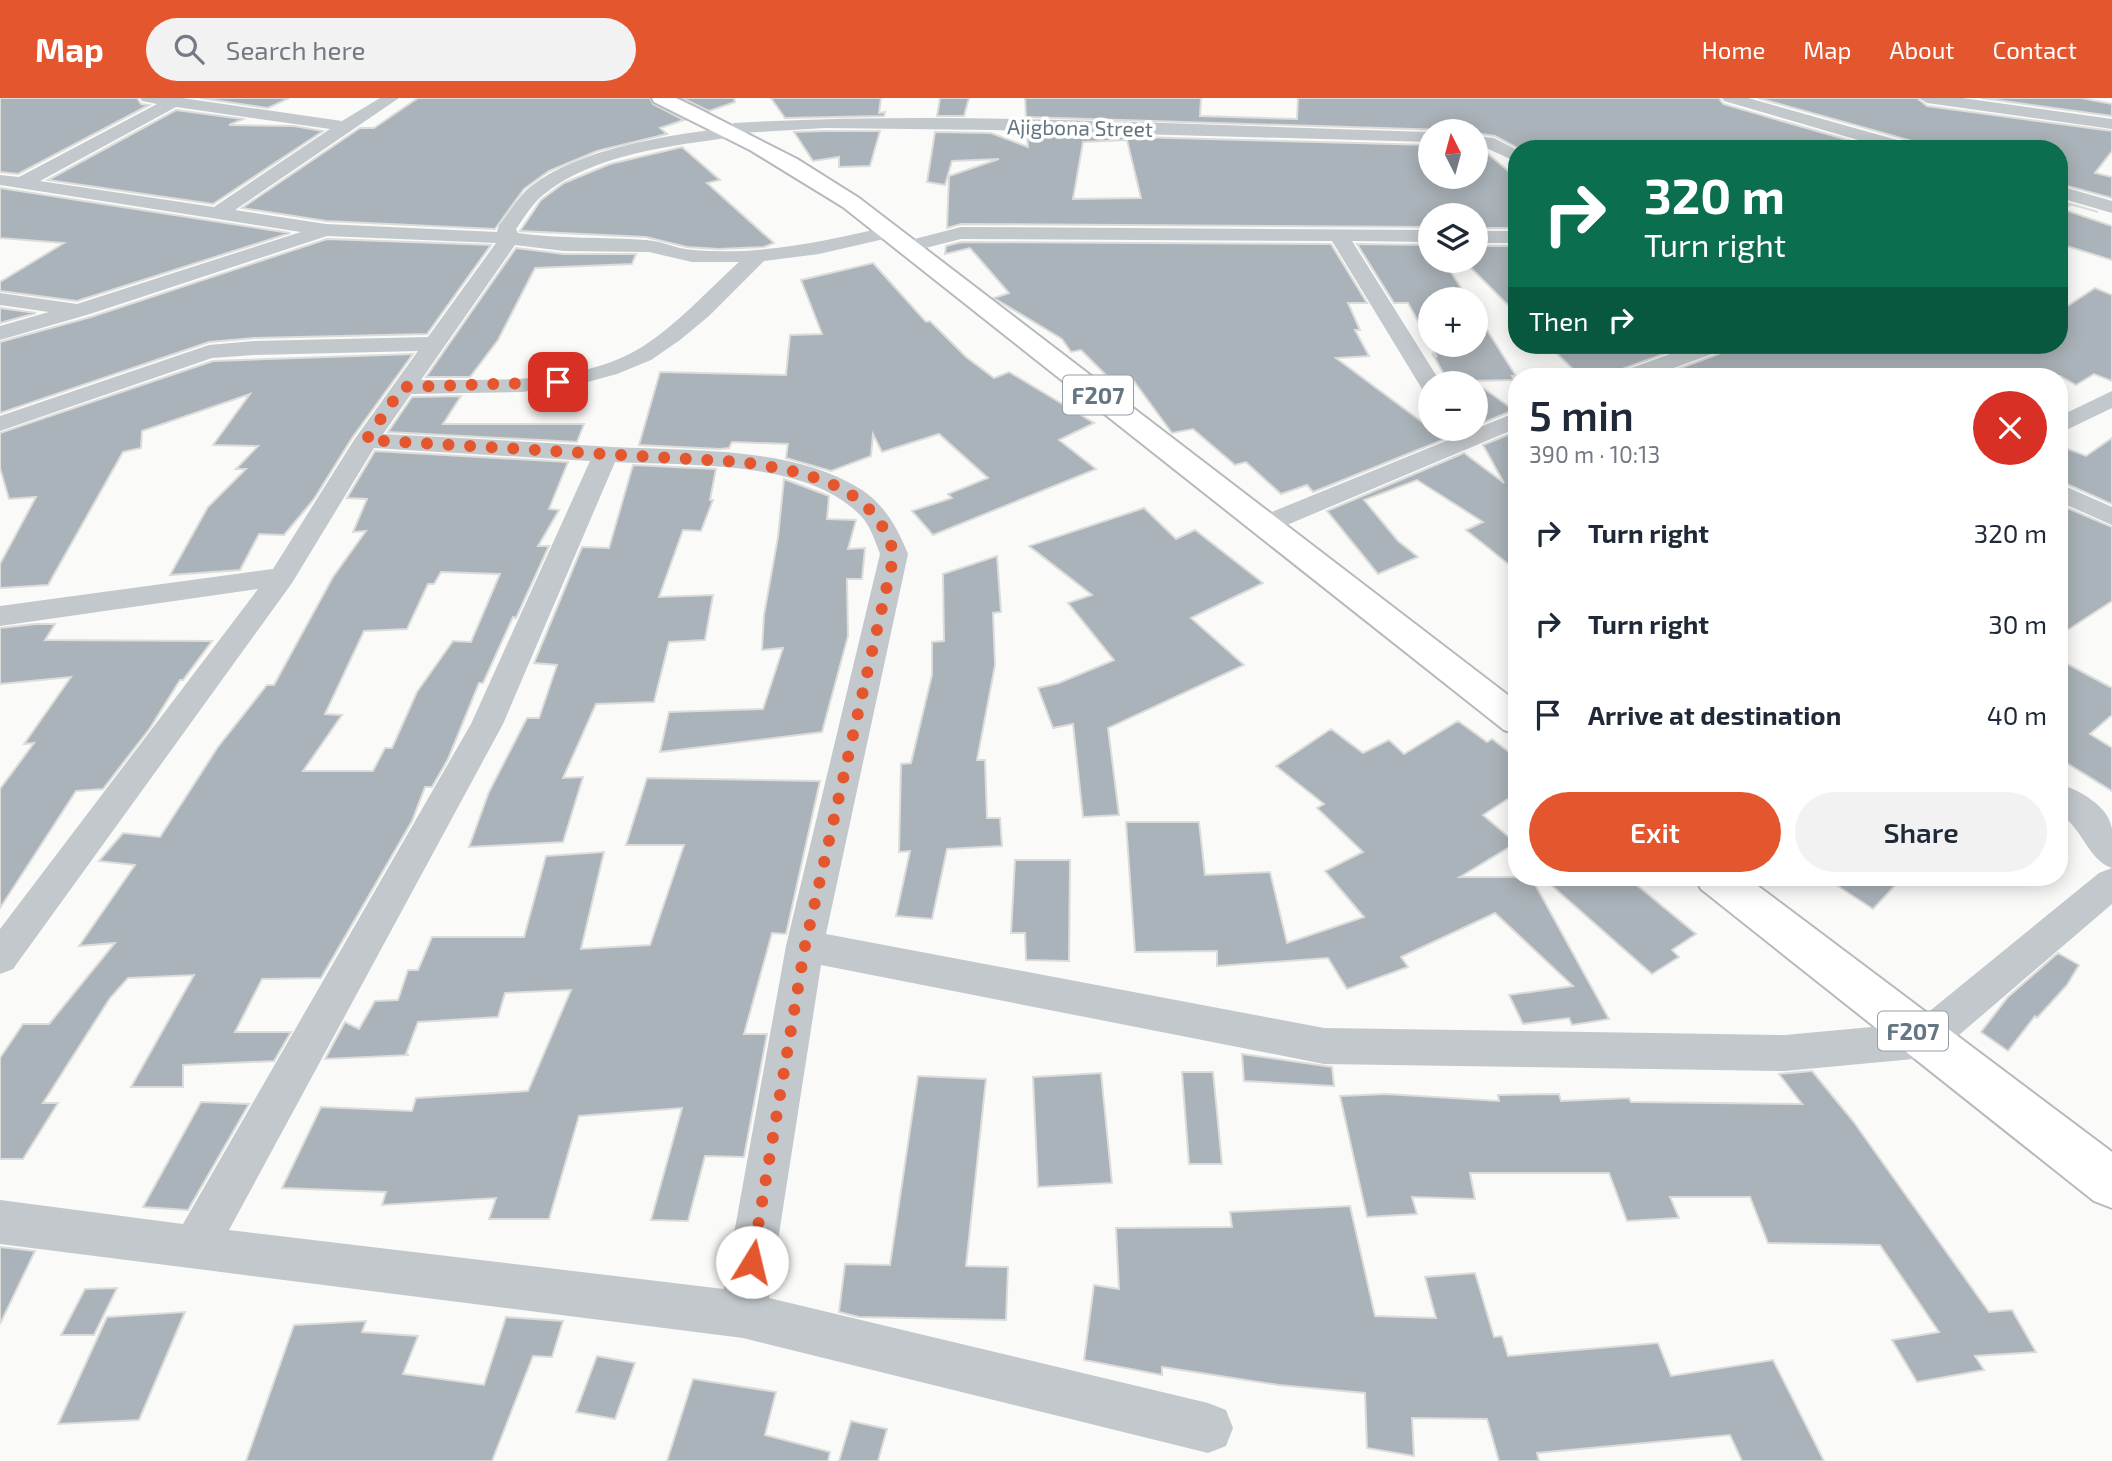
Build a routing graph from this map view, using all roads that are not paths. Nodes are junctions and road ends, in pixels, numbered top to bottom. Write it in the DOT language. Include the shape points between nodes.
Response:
graph roads {
  1 [pos="148,98"];
  2 [pos="391,98"];
  3 [pos="661,98"];
  4 [pos="1730,98"];
  5 [pos="1927,98"];
  6 [pos="175,101"];
  7 [pos="2112,124"];
  8 [pos="345,126"];
  9 [pos="733,132"];
  10 [pos="1418,137"];
  11 [pos="1877,140"];
  12 [pos="1488,142"];
  13 [pos="1508,152"];
  14 [pos="0,180"];
  15 [pos="26,183"];
  16 [pos="0,192"];
  17 [pos="2068,194"];
  18 [pos="2112,207"];
  19 [pos="217,214"];
  20 [pos="326,230"];
  21 [pos="1338,235"];
  22 [pos="1418,236"];
  23 [pos="1488,237"];
  24 [pos="1508,237"];
  25 [pos="510,238"];
  26 [pos="898,239"];
  27 [pos="758,256"];
  28 [pos="0,299"];
  29 [pos="82,309"];
  30 [pos="0,333"];
  31 [pos="433,344"];
  32 [pos="1676,354"];
  33 [pos="1647,368"];
  34 [pos="1422,371"];
  35 [pos="403,387"];
  36 [pos="2112,398"];
  37 [pos="1508,421"];
  38 [pos="2068,422"];
  39 [pos="0,425"];
  40 [pos="1488,427"];
  41 [pos="366,440"];
  42 [pos="1446,441"];
  43 [pos="606,454"];
  44 [pos="2068,496"];
  45 [pos="2112,517"];
  46 [pos="1266,524"];
  47 [pos="282,577"];
  48 [pos="0,617"];
  49 [pos="1508,714"];
  50 [pos="2068,802"];
  51 [pos="2112,854"];
  52 [pos="2112,883"];
  53 [pos="1727,886"];
  54 [pos="805,946"];
  55 [pos="0,958"];
  56 [pos="1924,1040"];
  57 [pos="2112,1183"];
  58 [pos="0,1222"];
  59 [pos="194,1248"];
  60 [pos="743,1315"];
  61 [pos="1208,1428"];
  1 -- 6 [label="street"];
  2 -- 8 [label="street"];
  3 -- 9 [label="main road, F207"];
  4 -- 11 [label="street"];
  5 -- 7 [label="street"];
  6 -- 8 [label="street"];
  6 -- 15 [label="street"];
  8 -- 19 [label="street"];
  9 -- 10 [label="street, Ajigbona Street" via="734,128 825,123"];
  9 -- 25 [label="street, Ajigbona Street" via="664,142 556,180 536,192 506,229"];
  9 -- 26 [label="main road, F207" via="822,184"];
  12 -- 13 [label="street"];
  14 -- 15 [label="street"];
  15 -- 16 [label="street"];
  15 -- 19 [label="street"];
  17 -- 18 [label="street"];
  19 -- 20 [label="street"];
  20 -- 25 [label="street"];
  20 -- 29 [label="street"];
  21 -- 22 [label="street"];
  21 -- 26 [label="street" via="961,233"];
  21 -- 34 [label="street"];
  23 -- 24 [label="street"];
  25 -- 27 [label="street" via="564,245 649,246 692,256"];
  25 -- 31 [label="street"];
  26 -- 27 [label="street"];
  26 -- 46 [label="main road, F207"];
  27 -- 35 [label="street" via="694,318 639,358 603,372 558,382"];
  28 -- 29 [label="street"];
  29 -- 30 [label="street"];
  31 -- 35 [label="street"];
  31 -- 39 [label="street" via="209,352"];
  32 -- 33 [label="street"];
  35 -- 41 [label="street"];
  36 -- 38 [label="street"];
  37 -- 40 [label="street"];
  41 -- 43 [label="street"];
  41 -- 47 [label="street"];
  42 -- 46 [label="street"];
  43 -- 54 [label="street" via="789,469 855,495 879,517 889,535 894,555"];
  43 -- 59 [label="street" via="487,724"];
  44 -- 45 [label="street"];
  46 -- 49 [label="main road, F207"];
  47 -- 48 [label="street"];
  47 -- 55 [label="street"];
  50 -- 51 [label="street" via="2085,813"];
  52 -- 56 [label="street"];
  53 -- 56 [label="main road, F207"];
  54 -- 56 [label="street" via="1324,1046 1785,1053"];
  54 -- 60 [label="street"];
  56 -- 57 [label="main road, F207"];
  58 -- 59 [label="street"];
  59 -- 60 [label="street"];
  60 -- 61 [label="street"];
}
